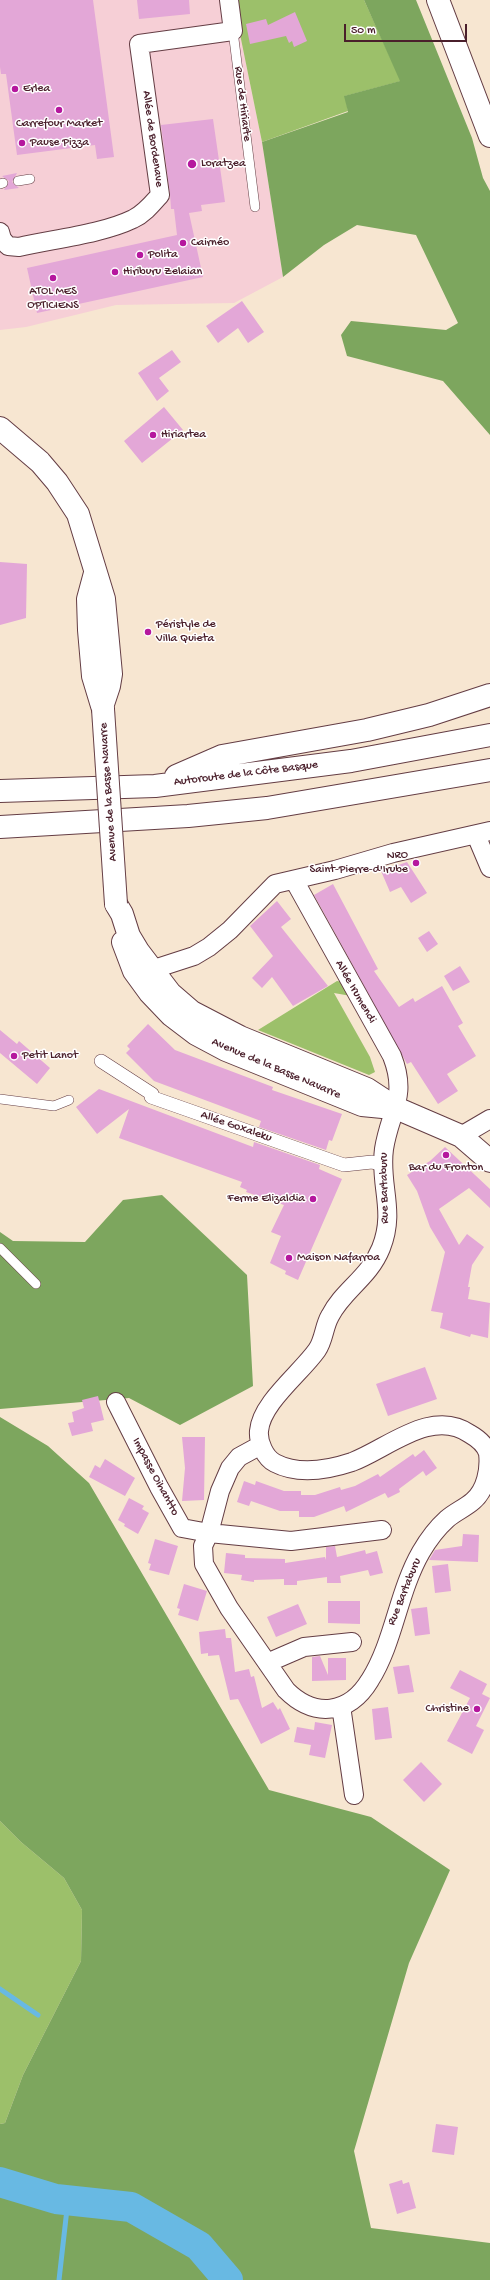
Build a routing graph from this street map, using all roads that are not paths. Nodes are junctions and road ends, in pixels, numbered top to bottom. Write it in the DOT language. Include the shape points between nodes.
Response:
graph roads {
  1 [pos="229,0"];
  2 [pos="438,0"];
  3 [pos="233,31"];
  4 [pos="490,136"];
  5 [pos="30,179"];
  6 [pos="18,181"];
  7 [pos="255,207"];
  8 [pos="0,232"];
  9 [pos="0,428"];
  10 [pos="490,695"];
  11 [pos="490,735"];
  12 [pos="490,770"];
  13 [pos="155,786"];
  14 [pos="0,791"];
  15 [pos="0,827"];
  16 [pos="483,833"];
  17 [pos="490,868"];
  18 [pos="294,880"];
  19 [pos="118,914"];
  20 [pos="154,971"];
  21 [pos="150,993"];
  22 [pos="101,1061"];
  23 [pos="0,1099"];
  24 [pos="69,1100"];
  25 [pos="396,1108"];
  26 [pos="490,1119"];
  27 [pos="461,1136"];
  28 [pos="490,1161"];
  29 [pos="383,1165"];
  30 [pos="0,1248"];
  31 [pos="36,1284"];
  32 [pos="116,1402"];
  33 [pos="261,1445"];
  34 [pos="490,1463"];
  35 [pos="382,1530"];
  36 [pos="209,1533"];
  37 [pos="352,1642"];
  38 [pos="267,1663"];
  39 [pos="341,1706"];
  40 [pos="354,1795"];
  1 -- 3 [label="street, Rue de Hiriarte"];
  2 -- 4 [label="main road"];
  3 -- 7 [label="lane, Rue de Hiriarte"];
  3 -- 8 [label="street, Allée de Bordenave" via="139,44 160,195 150,207 133,219 112,227 19,247 8,246"];
  5 -- 6 [label="lane"];
  9 -- 19 [label="main road, Avenue de la Basse Navarre, bridge" via="40,462 68,498 78,514 89,544 95,573 88,604 93,676 103,692"];
  10 -- 13 [label="main road" via="429,715 367,730 222,756"];
  11 -- 13 [label="main road, Autoroute de la Côte Basque" via="351,761"];
  12 -- 15 [label="main road" via="267,808 188,816"];
  13 -- 14 [label="main road, Autoroute de la Côte Basque"];
  16 -- 17 [label="street"];
  16 -- 18 [label="street" via="393,853"];
  18 -- 20 [label="street" via="275,884 230,930 194,956"];
  18 -- 25 [label="street, Allée Irumendi" via="392,1056 399,1074"];
  19 -- 20 [label="main road, Avenue de la Basse Navarre" via="138,951"];
  19 -- 21 [label="main road, Avenue de la Basse Navarre" via="134,971"];
  20 -- 21 [label="street"];
  20 -- 25 [label="main road, Avenue de la Basse Navarre" via="170,993 192,1012 215,1025 367,1089"];
  21 -- 25 [label="main road, Avenue de la Basse Navarre" via="171,1015 196,1034 226,1050 362,1105"];
  22 -- 29 [label="street, Allée Goxaleku" via="152,1094 151,1097 344,1165 372,1162"];
  23 -- 24 [label="lane" via="54,1106"];
  25 -- 27 [label="main road, Avenue de la Basse Navarre"];
  25 -- 29 [label="street, Rue Bartaburu" via="385,1147"];
  26 -- 27 [label="street"];
  27 -- 28 [label="main road, Avenue de la Basse Navarre"];
  29 -- 33 [label="street, Rue Bartaburu" via="388,1205 387,1227 380,1248 369,1271 330,1315 318,1348 274,1400 258,1431"];
  30 -- 31 [label="lane"];
  32 -- 36 [label="street, Impasse Oihantto" via="158,1487 182,1528"];
  33 -- 34 [label="street, Rue Bartaburu" via="270,1460 285,1468 305,1470 353,1461 406,1434 434,1426 450,1426 463,1429 479,1440 488,1451"];
  33 -- 36 [label="street, Rue Bartaburu" via="239,1457 230,1468 220,1491"];
  34 -- 39 [label="street, Rue Bartaburu" via="486,1484 473,1502 449,1517 422,1550 410,1574 370,1681 352,1700"];
  35 -- 36 [label="street" via="291,1541"];
  36 -- 38 [label="street, Rue Bartaburu" via="203,1546 204,1564 228,1608"];
  37 -- 38 [label="street" via="304,1647"];
  38 -- 39 [label="street, Rue Bartaburu" via="296,1700 321,1710"];
  39 -- 40 [label="street"];
}
